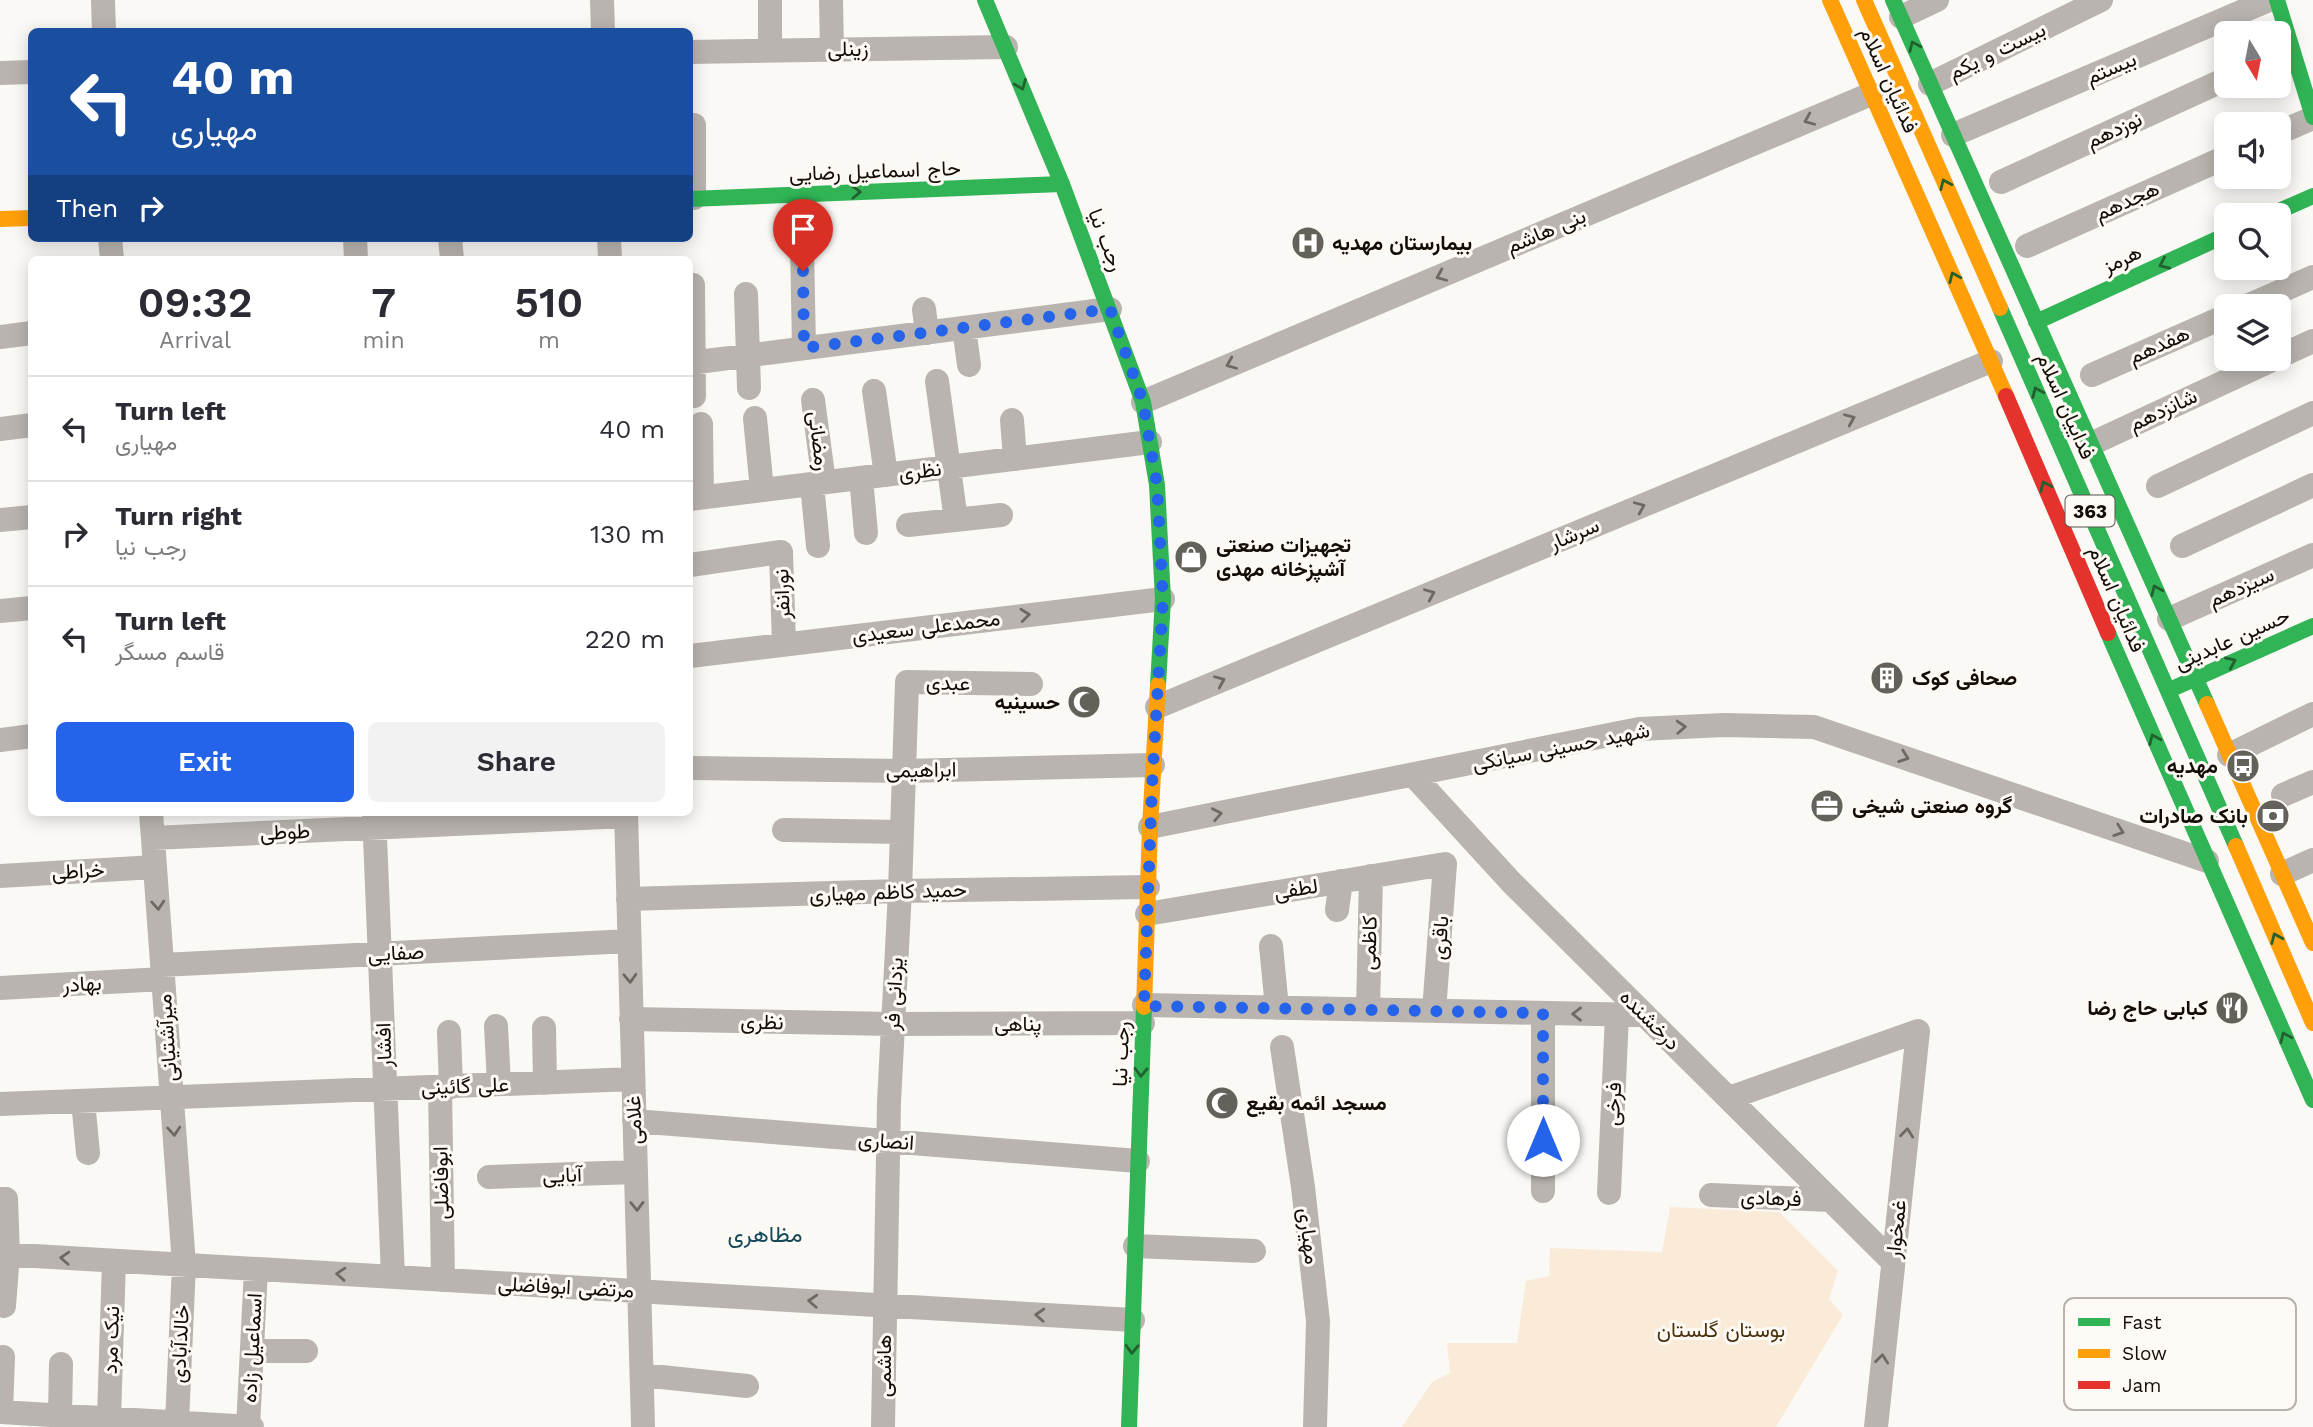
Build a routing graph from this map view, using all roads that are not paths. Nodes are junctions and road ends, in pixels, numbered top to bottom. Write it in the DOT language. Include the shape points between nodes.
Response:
graph roads {
  1 [pos="103,0"];
  2 [pos="602,0"];
  3 [pos="770,0"];
  4 [pos="831,0"];
  5 [pos="985,0"];
  6 [pos="1830,0"];
  7 [pos="1864,0"];
  8 [pos="1937,0"];
  9 [pos="2101,0"];
  10 [pos="2269,0"];
  11 [pos="2277,0"];
  12 [pos="1897,9"];
  13 [pos="2280,21"];
  14 [pos="104,28"];
  15 [pos="603,28"];
  16 [pos="1006,47"];
  17 [pos="770,50"];
  18 [pos="832,50"];
  19 [pos="693,52"];
  20 [pos="2291,66"];
  21 [pos="28,72"];
  22 [pos="0,73"];
  23 [pos="1930,84"];
  24 [pos="2214,84"];
  25 [pos="1871,94"];
  26 [pos="2313,117"];
  27 [pos="694,125"];
  28 [pos="2291,128"];
  29 [pos="1953,135"];
  30 [pos="693,162"];
  31 [pos="2214,162"];
  32 [pos="2001,182"];
  33 [pos="1062,184"];
  34 [pos="801,194"];
  35 [pos="2313,195"];
  36 [pos="693,199"];
  37 [pos="2291,205"];
  38 [pos="28,218"];
  39 [pos="0,219"];
  40 [pos="2214,240"];
  41 [pos="2027,246"];
  42 [pos="2313,277"];
  43 [pos="746,294"];
  44 [pos="2274,294"];
  45 [pos="1110,309"];
  46 [pos="2214,321"];
  47 [pos="2036,322"];
  48 [pos="964,328"];
  49 [pos="28,334"];
  50 [pos="0,337"];
  51 [pos="2313,341"];
  52 [pos="804,348"];
  53 [pos="2291,351"];
  54 [pos="749,355"];
  55 [pos="1991,361"];
  56 [pos="693,362"];
  57 [pos="969,365"];
  58 [pos="2248,371"];
  59 [pos="2092,375"];
  60 [pos="693,379"];
  61 [pos="937,381"];
  62 [pos="749,388"];
  63 [pos="874,391"];
  64 [pos="694,396"];
  65 [pos="813,400"];
  66 [pos="1143,402"];
  67 [pos="2313,413"];
  68 [pos="755,418"];
  69 [pos="1012,420"];
  70 [pos="701,424"];
  71 [pos="28,426"];
  72 [pos="0,429"];
  73 [pos="1150,442"];
  74 [pos="2091,443"];
  75 [pos="1015,459"];
  76 [pos="950,467"];
  77 [pos="886,475"];
  78 [pos="861,478"];
  79 [pos="818,483"];
  80 [pos="2313,485"];
  81 [pos="2158,486"];
  82 [pos="762,490"];
  83 [pos="696,498"];
  84 [pos="1001,515"];
  85 [pos="28,517"];
  86 [pos="0,520"];
  87 [pos="956,520"];
  88 [pos="908,525"];
  89 [pos="866,533"];
  90 [pos="818,546"];
  91 [pos="2182,546"];
  92 [pos="2313,555"];
  93 [pos="693,565"];
  94 [pos="1163,599"];
  95 [pos="28,608"];
  96 [pos="0,611"];
  97 [pos="2169,619"];
  98 [pos="2313,626"];
  99 [pos="784,645"];
  100 [pos="693,656"];
  101 [pos="2195,678"];
  102 [pos="907,682"];
  103 [pos="1031,684"];
  104 [pos="2169,690"];
  105 [pos="1157,707"];
  106 [pos="2313,714"];
  107 [pos="28,736"];
  108 [pos="0,740"];
  109 [pos="2229,755"];
  110 [pos="1153,765"];
  111 [pos="693,768"];
  112 [pos="904,771"];
  113 [pos="1413,775"];
  114 [pos="2313,782"];
  115 [pos="2283,795"];
  116 [pos="151,816"];
  117 [pos="552,816"];
  118 [pos="626,816"];
  119 [pos="477,818"];
  120 [pos="374,820"];
  121 [pos="1150,827"];
  122 [pos="784,830"];
  123 [pos="902,831"];
  124 [pos="153,838"];
  125 [pos="2313,860"];
  126 [pos="2207,861"];
  127 [pos="1445,864"];
  128 [pos="155,867"];
  129 [pos="2282,874"];
  130 [pos="0,876"];
  131 [pos="1371,876"];
  132 [pos="1341,881"];
  133 [pos="1148,887"];
  134 [pos="900,891"];
  135 [pos="628,899"];
  136 [pos="1337,909"];
  137 [pos="1147,914"];
  138 [pos="2311,933"];
  139 [pos="629,941"];
  140 [pos="1271,946"];
  141 [pos="380,954"];
  142 [pos="163,972"];
  143 [pos="0,988"];
  144 [pos="1277,1008"];
  145 [pos="1368,1010"];
  146 [pos="1434,1011"];
  147 [pos="1543,1013"];
  148 [pos="1143,1014"];
  149 [pos="1617,1015"];
  150 [pos="1645,1015"];
  151 [pos="631,1019"];
  152 [pos="2313,1023"];
  153 [pos="892,1024"];
  154 [pos="496,1026"];
  155 [pos="544,1028"];
  156 [pos="449,1032"];
  157 [pos="1283,1046"];
  158 [pos="633,1079"];
  159 [pos="545,1083"];
  160 [pos="499,1084"];
  161 [pos="445,1087"];
  162 [pos="385,1089"];
  163 [pos="172,1097"];
  164 [pos="1729,1098"];
  165 [pos="2313,1100"];
  166 [pos="83,1101"];
  167 [pos="0,1104"];
  168 [pos="634,1121"];
  169 [pos="888,1141"];
  170 [pos="88,1153"];
  171 [pos="1138,1161"];
  172 [pos="636,1172"];
  173 [pos="489,1177"];
  174 [pos="1543,1191"];
  175 [pos="1609,1192"];
  176 [pos="1711,1195"];
  177 [pos="0,1199"];
  178 [pos="1830,1200"];
  179 [pos="1135,1246"];
  180 [pos="1254,1251"];
  181 [pos="4,1254"];
  182 [pos="114,1261"];
  183 [pos="1892,1261"];
  184 [pos="184,1265"];
  185 [pos="256,1269"];
  186 [pos="393,1277"];
  187 [pos="443,1280"];
  188 [pos="639,1291"];
  189 [pos="4,1306"];
  190 [pos="885,1306"];
  191 [pos="1133,1320"];
  192 [pos="252,1351"];
  193 [pos="306,1351"];
  194 [pos="3,1357"];
  195 [pos="61,1364"];
  196 [pos="642,1375"];
  197 [pos="747,1386"];
  198 [pos="4,1416"];
  199 [pos="59,1420"];
  200 [pos="120,1422"];
  201 [pos="188,1424"];
  202 [pos="249,1427"];
  203 [pos="643,1427"];
  204 [pos="883,1427"];
  205 [pos="1129,1427"];
  206 [pos="1315,1427"];
  207 [pos="1876,1427"];
  1 -- 14 [label="street"];
  2 -- 15 [label="street"];
  3 -- 17 [label="street"];
  4 -- 18 [label="street"];
  5 -- 16 [label="main road, رجب نیا"];
  6 -- 25 [label="main road, فدائیان اسلام"];
  104 -- 7 [label="main road, فداییان اسلام / 363, one-way"];
  8 -- 12 [label="street"];
  9 -- 23 [label="street, بیست و یکم"];
  10 -- 29 [label="street, بیستم"];
  11 -- 13 [label="main road"];
  23 -- 12 [label="main road, one-way"];
  16 -- 18 [label="street, زینلی"];
  16 -- 33 [label="main road, رجب نیا, one-way"];
  17 -- 18 [label="street, زینلی"];
  17 -- 19 [label="street, زینلی"];
  20 -- 26 [label="main road"];
  21 -- 22 [label="street"];
  23 -- 29 [label="main road"];
  24 -- 32 [label="street, نوزدهم"];
  55 -- 25 [label="main road, فدائیان اسلام, one-way"];
  25 -- 66 [label="street, بنی هاشم, one-way"];
  26 -- 28 [label="street"];
  27 -- 30 [label="street"];
  29 -- 47 [label="main road"];
  31 -- 41 [label="street, هجدهم"];
  34 -- 33 [label="main road, حاج اسماعیل رضایی, one-way"];
  33 -- 45 [label="main road, رجب نیا"];
  34 -- 36 [label="main road, حاج اسماعیل رضایی"];
  34 -- 52 [label="street"];
  35 -- 37 [label="main road"];
  38 -- 39 [label="main road"];
  40 -- 47 [label="main road, هرمز, one-way"];
  42 -- 44 [label="street"];
  43 -- 54 [label="street"];
  45 -- 48 [label="street"];
  45 -- 66 [label="main road, رجب نیا"];
  46 -- 59 [label="street, هفدهم"];
  47 -- 74 [label="main road"];
  48 -- 52 [label="street" via="925,321"];
  48 -- 57 [label="street"];
  49 -- 50 [label="street"];
  51 -- 53 [label="street, شانزدهم"];
  52 -- 54 [label="street"];
  54 -- 56 [label="street"];
  54 -- 62 [label="street"];
  105 -- 55 [label="street, سرشار, one-way"];
  126 -- 55 [label="main road, فدائیان اسلام, one-way"];
  58 -- 74 [label="street, شانزدهم"];
  60 -- 64 [label="street"];
  61 -- 76 [label="street"];
  63 -- 77 [label="street"];
  65 -- 79 [label="street, رمضانی"];
  66 -- 73 [label="main road, رجب نیا"];
  67 -- 81 [label="street"];
  68 -- 82 [label="street"];
  69 -- 75 [label="street"];
  70 -- 83 [label="street"];
  71 -- 72 [label="street"];
  73 -- 75 [label="street, نظری"];
  73 -- 94 [label="main road, رجب نیا"];
  97 -- 74 [label="main road, one-way"];
  75 -- 76 [label="street, نظری"];
  76 -- 77 [label="street, نظری"];
  76 -- 87 [label="street"];
  77 -- 78 [label="street, نظری"];
  78 -- 79 [label="street, نظری"];
  78 -- 89 [label="street"];
  79 -- 82 [label="street, نظری"];
  79 -- 90 [label="street, رمضانی"];
  80 -- 91 [label="street"];
  82 -- 83 [label="street, نظری"];
  84 -- 87 [label="street"];
  85 -- 86 [label="street"];
  87 -- 88 [label="street"];
  92 -- 97 [label="street, سیزدهم"];
  93 -- 99 [label="street, نورانفر" via="781,552"];
  99 -- 94 [label="street, محمدعلی سعیدی, one-way"];
  94 -- 105 [label="main road, رجب نیا"];
  95 -- 96 [label="street"];
  97 -- 101 [label="main road"];
  101 -- 98 [label="main road, حسین عابدینی, one-way"];
  99 -- 100 [label="street, محمدعلی سعیدی"];
  101 -- 104 [label="main road, حسین عابدینی"];
  101 -- 109 [label="main road"];
  102 -- 103 [label="street, عبدی"];
  102 -- 112 [label="street, یزدانی فر"];
  152 -- 104 [label="main road, فداییان اسلام / 363, one-way"];
  105 -- 110 [label="main road, رجب نیا"];
  106 -- 109 [label="street"];
  107 -- 108 [label="street"];
  109 -- 129 [label="main road"];
  110 -- 112 [label="street, ابراهیمی"];
  110 -- 121 [label="main road, رجب نیا"];
  111 -- 112 [label="street, ابراهیمی"];
  112 -- 123 [label="street, یزدانی فر"];
  121 -- 113 [label="street, شهید حسینی سیانکی, one-way"];
  113 -- 126 [label="street, شهید حسینی سیانکی, one-way" via="1639,729 1814,727"];
  113 -- 150 [label="street, درخشنده" via="1511,882"];
  114 -- 115 [label="street"];
  116 -- 124 [label="street, میرآشتیانی"];
  117 -- 119 [label="street, طوطی"];
  118 -- 135 [label="street, غلامی"];
  119 -- 120 [label="street, طوطی"];
  120 -- 124 [label="street, طوطی"];
  120 -- 141 [label="street, افشار"];
  121 -- 133 [label="main road, رجب نیا"];
  122 -- 123 [label="street"];
  123 -- 134 [label="street, یزدانی فر"];
  124 -- 128 [label="street, میرآشتیانی"];
  125 -- 129 [label="street"];
  165 -- 126 [label="main road, فدائیان اسلام, one-way"];
  127 -- 131 [label="street, لطفی"];
  127 -- 146 [label="street, باقری"];
  128 -- 130 [label="street, خراطی"];
  128 -- 142 [label="street, میرآشتیانی, one-way"];
  129 -- 138 [label="main road"];
  131 -- 132 [label="street, لطفی"];
  131 -- 145 [label="street, کاظمی"];
  132 -- 136 [label="street"];
  132 -- 137 [label="street, لطفی"];
  133 -- 134 [label="street, حمید کاظم مهیاری"];
  133 -- 137 [label="main road, رجب نیا"];
  134 -- 135 [label="street, حمید کاظم مهیاری"];
  134 -- 153 [label="street, یزدانی فر"];
  135 -- 139 [label="street, غلامی"];
  137 -- 148 [label="main road, رجب نیا"];
  139 -- 141 [label="street, صفایی"];
  139 -- 151 [label="street, غلامی, one-way"];
  140 -- 144 [label="street"];
  141 -- 142 [label="street, صفایی"];
  141 -- 162 [label="street, افشار"];
  142 -- 143 [label="street, بهادر"];
  142 -- 163 [label="street, میرآشتیانی"];
  144 -- 145 [label="street"];
  144 -- 148 [label="street"];
  145 -- 146 [label="street"];
  146 -- 147 [label="street"];
  149 -- 147 [label="street, one-way"];
  147 -- 174 [label="street"];
  148 -- 153 [label="street, پناهی"];
  148 -- 171 [label="main road, رجب نیا, one-way"];
  149 -- 150 [label="street"];
  149 -- 175 [label="street, فرخی"];
  150 -- 164 [label="street, درخشنده"];
  151 -- 153 [label="street, نظری"];
  151 -- 158 [label="street, غلامی"];
  153 -- 169 [label="street, یزدانی فر"];
  154 -- 160 [label="street"];
  155 -- 159 [label="street"];
  156 -- 161 [label="street, ابوفاضلی"];
  157 -- 206 [label="street, مهیاری" via="1317,1309"];
  158 -- 159 [label="street, علی گائینی"];
  158 -- 168 [label="street, غلامی"];
  159 -- 160 [label="street, علی گائینی"];
  160 -- 161 [label="street, علی گائینی"];
  161 -- 162 [label="street, علی گائینی"];
  161 -- 187 [label="street, ابوفاضلی"];
  162 -- 163 [label="street, علی گائینی"];
  162 -- 186 [label="street, افشار"];
  163 -- 166 [label="street, علی گائینی"];
  163 -- 184 [label="street, میرآشتیانی, one-way"];
  164 -- 178 [label="street, درخشنده"];
  183 -- 164 [label="street, غمخوار, one-way" via="1918,1031"];
  166 -- 167 [label="street, علی گائینی"];
  166 -- 170 [label="street"];
  168 -- 169 [label="street, انصاری"];
  168 -- 172 [label="street, غلامی"];
  169 -- 171 [label="street, انصاری"];
  169 -- 190 [label="street, یزدانی فر"];
  171 -- 179 [label="main road, رجب نیا"];
  172 -- 173 [label="street, آبایی"];
  172 -- 188 [label="street, غلامی, one-way"];
  176 -- 178 [label="street, فرهادی"];
  177 -- 181 [label="street" via="6,1199"];
  178 -- 183 [label="street, درخشنده"];
  179 -- 180 [label="street"];
  179 -- 191 [label="main road, رجب نیا"];
  182 -- 181 [label="street, مرتضی ابوفاضلی, one-way"];
  181 -- 189 [label="street"];
  182 -- 184 [label="street, مرتضی ابوفاضلی"];
  182 -- 200 [label="street, نیک مرد"];
  207 -- 183 [label="street, غمخوار, one-way"];
  184 -- 185 [label="street, مرتضی ابوفاضلی"];
  184 -- 201 [label="street, خالدآبادی"];
  186 -- 185 [label="street, مرتضی ابوفاضلی, one-way"];
  185 -- 192 [label="street, اسماعیل زاده"];
  186 -- 187 [label="street, مرتضی ابوفاضلی"];
  187 -- 188 [label="street, مرتضی ابوفاضلی"];
  190 -- 188 [label="street, مرتضی ابوفاضلی, one-way"];
  188 -- 196 [label="street, غلامی"];
  191 -- 190 [label="street, مرتضی ابوفاضلی, one-way"];
  190 -- 204 [label="street, هاشمی"];
  191 -- 205 [label="main road, رجب نیا, one-way"];
  192 -- 193 [label="street"];
  192 -- 202 [label="street, اسماعیل زاده"];
  194 -- 198 [label="street"];
  195 -- 199 [label="street"];
  196 -- 197 [label="street"];
  196 -- 203 [label="street, غلامی"];
  198 -- 199 [label="street"];
  199 -- 200 [label="street"];
  200 -- 201 [label="street"];
  201 -- 202 [label="street"];
}
